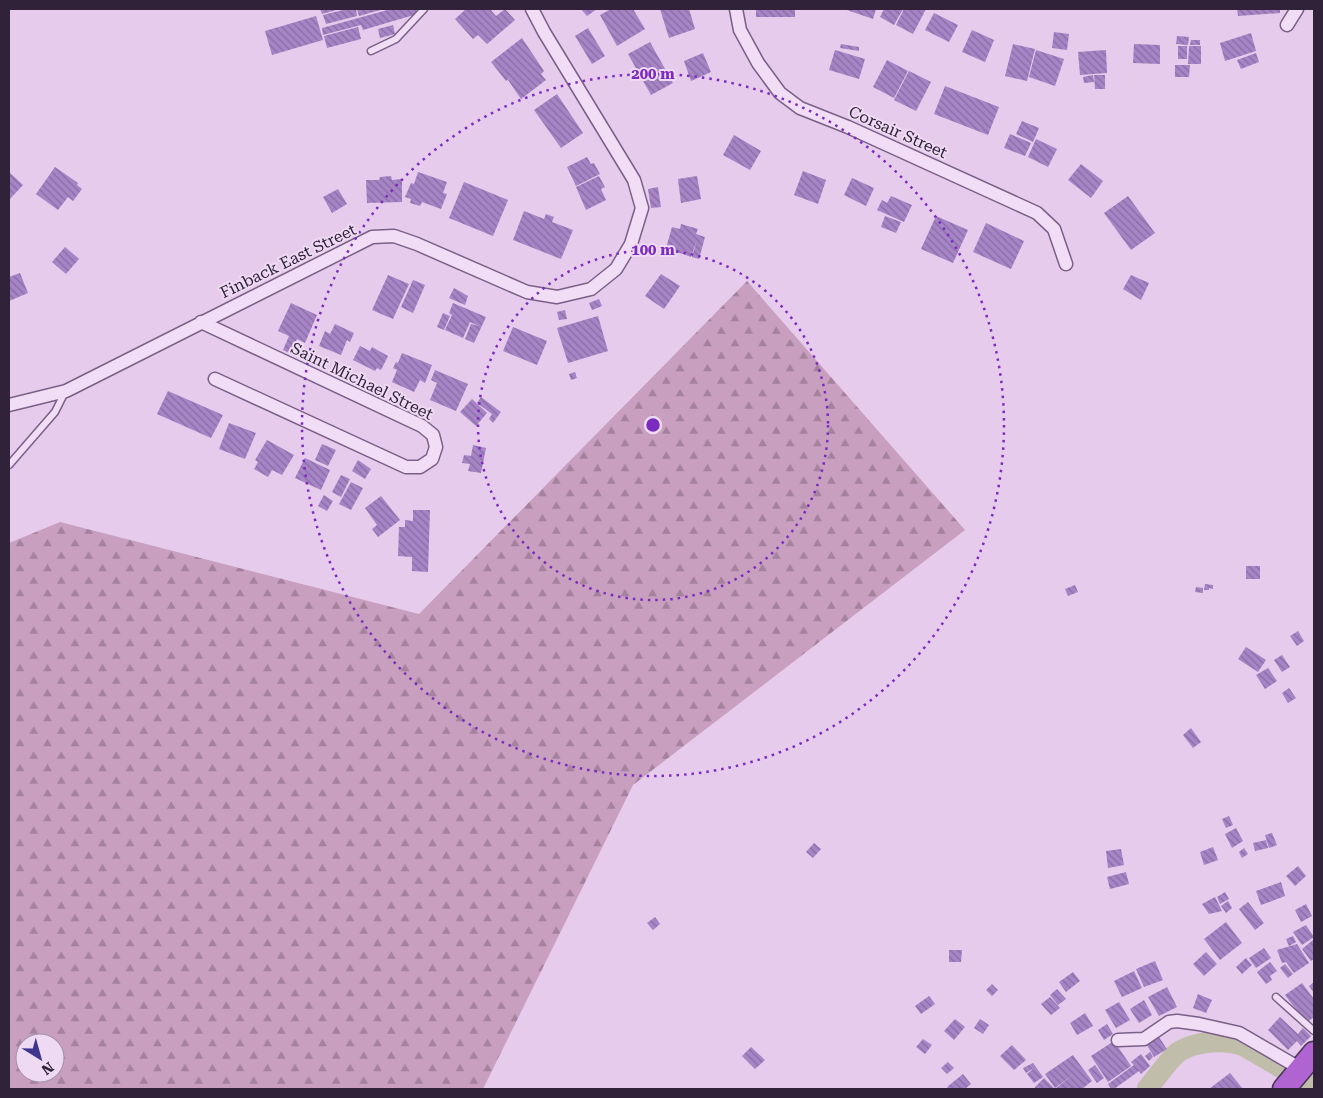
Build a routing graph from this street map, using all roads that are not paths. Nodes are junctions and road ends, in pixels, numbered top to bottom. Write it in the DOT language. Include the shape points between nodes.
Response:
graph roads {
  1 [pos="424,9"];
  2 [pos="532,9"];
  3 [pos="736,9"];
  4 [pos="1297,9"];
  5 [pos="1287,25"];
  6 [pos="371,52"];
  7 [pos="1066,264"];
  8 [pos="201,322"];
  9 [pos="216,379"];
  10 [pos="66,391"];
  11 [pos="9,405"];
  12 [pos="9,465"];
  13 [pos="1276,997"];
  14 [pos="1314,1031"];
  15 [pos="1118,1040"];
  16 [pos="1305,1064"];
  17 [pos="1284,1089"];
  1 -- 6 [label="lane" via="396,39"];
  2 -- 8 [label="street, Finback East Street" via="634,180 642,208 631,244 616,269 591,289 557,297 527,292 394,236 372,237"];
  3 -- 7 [label="street, Corsair Street" via="740,30 780,93 800,108 1037,213 1054,230"];
  4 -- 5 [label="street"];
  8 -- 9 [label="street, Saint Michael Street" via="422,426 433,435 436,447 432,459 420,467 406,467"];
  8 -- 10 [label="street, Finback East Street"];
  10 -- 11 [label="street, Finback East Street"];
  10 -- 12 [label="lane" via="55,412"];
  13 -- 14 [label="lane"];
  15 -- 16 [label="street" via="1144,1039 1169,1022 1177,1021 1239,1033"];
  16 -- 17 [label="highway"];
}
